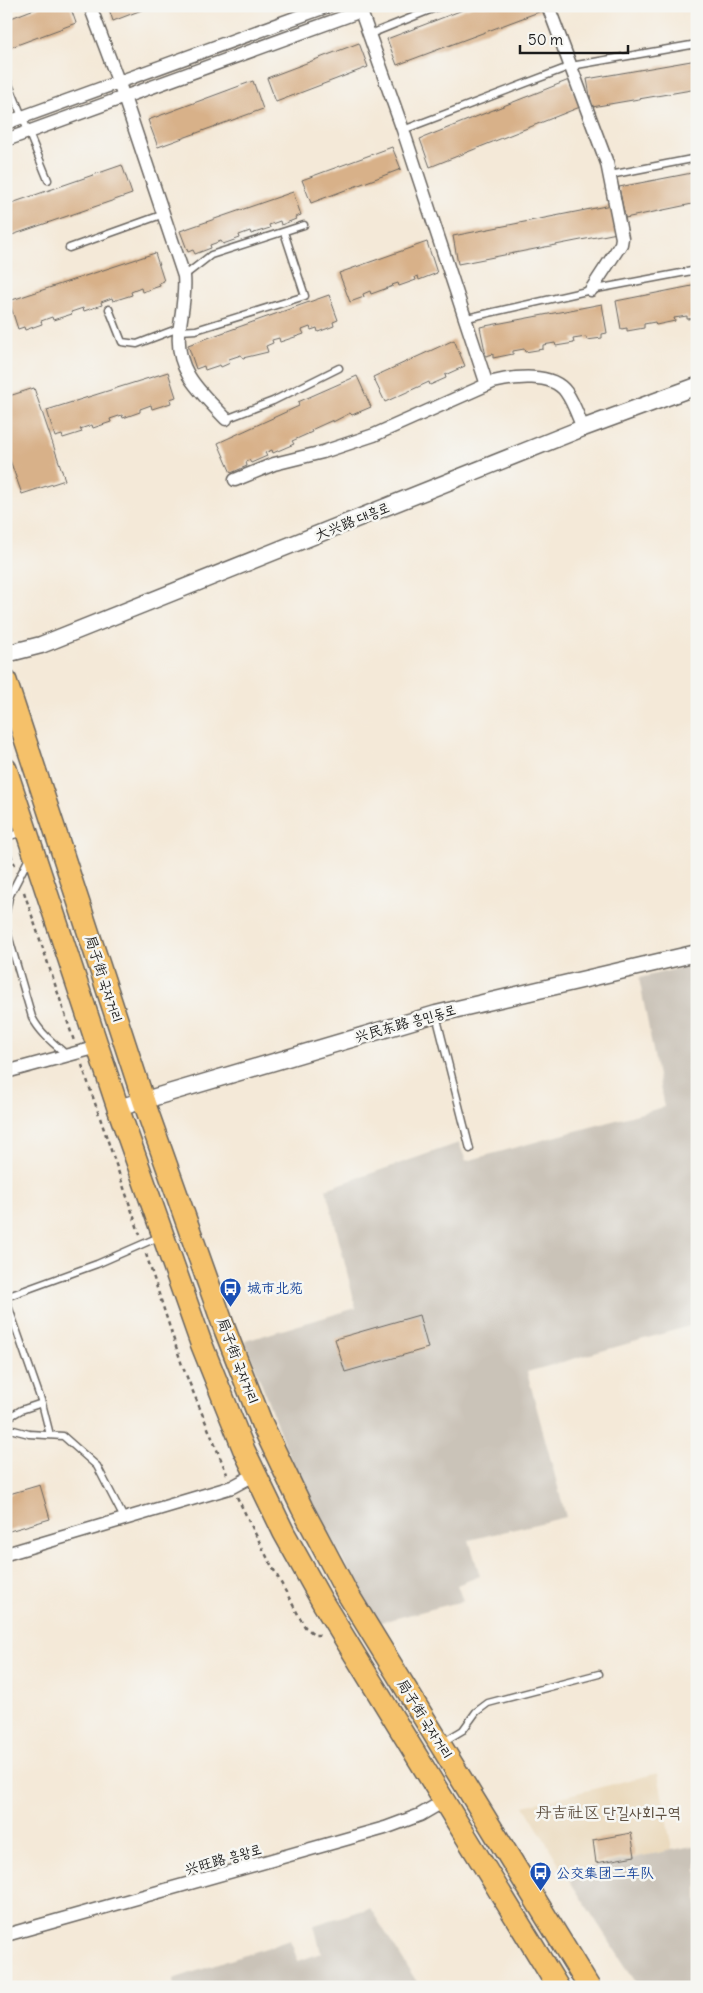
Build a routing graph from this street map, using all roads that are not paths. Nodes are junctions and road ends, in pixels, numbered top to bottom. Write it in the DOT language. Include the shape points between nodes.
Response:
graph roads {
  1 [pos="90,6"];
  2 [pos="328,6"];
  3 [pos="440,6"];
  4 [pos="548,6"];
  5 [pos="361,8"];
  6 [pos="368,34"];
  7 [pos="697,44"];
  8 [pos="570,66"];
  9 [pos="6,77"];
  10 [pos="119,82"];
  11 [pos="124,97"];
  12 [pos="23,117"];
  13 [pos="6,123"];
  14 [pos="403,130"];
  15 [pos="29,132"];
  16 [pos="6,140"];
  17 [pos="697,158"];
  18 [pos="610,175"];
  19 [pos="48,180"];
  20 [pos="164,214"];
  21 [pos="304,226"];
  22 [pos="284,232"];
  23 [pos="69,248"];
  24 [pos="697,270"];
  25 [pos="184,276"];
  26 [pos="592,290"];
  27 [pos="109,309"];
  28 [pos="467,318"];
  29 [pos="180,329"];
  30 [pos="338,368"];
  31 [pos="488,384"];
  32 [pos="697,386"];
  33 [pos="226,419"];
  34 [pos="583,428"];
  35 [pos="235,480"];
  36 [pos="6,654"];
  37 [pos="6,681"];
  38 [pos="6,769"];
  39 [pos="6,836"];
  40 [pos="30,841"];
  41 [pos="6,912"];
  42 [pos="6,928"];
  43 [pos="697,953"];
  44 [pos="436,1014"];
  45 [pos="98,1047"];
  46 [pos="67,1055"];
  47 [pos="6,1072"];
  48 [pos="144,1102"];
  49 [pos="118,1108"];
  50 [pos="470,1148"];
  51 [pos="163,1235"];
  52 [pos="6,1298"];
  53 [pos="42,1403"];
  54 [pos="6,1419"];
  55 [pos="6,1428"];
  56 [pos="50,1435"];
  57 [pos="256,1474"];
  58 [pos="125,1520"];
  59 [pos="6,1554"];
  60 [pos="599,1674"];
  61 [pos="440,1744"];
  62 [pos="444,1801"];
  63 [pos="6,1936"];
  64 [pos="558,1987"];
  65 [pos="590,1987"];
  1 -- 10 [label="street"];
  2 -- 10 [label="street"];
  3 -- 6 [label="lane"];
  4 -- 8 [label="street"];
  5 -- 6 [label="street"];
  5 -- 11 [label="street"];
  6 -- 14 [label="street"];
  7 -- 8 [label="lane"];
  8 -- 14 [label="lane"];
  8 -- 18 [label="street"];
  9 -- 12 [label="lane"];
  10 -- 11 [label="street"];
  10 -- 12 [label="street"];
  11 -- 15 [label="street"];
  11 -- 20 [label="street"];
  12 -- 13 [label="street"];
  12 -- 15 [label="lane"];
  14 -- 28 [label="street"];
  15 -- 16 [label="street"];
  15 -- 19 [label="lane"];
  17 -- 18 [label="lane"];
  18 -- 26 [label="street" via="622,238"];
  20 -- 23 [label="lane"];
  20 -- 25 [label="street"];
  21 -- 22 [label="lane"];
  22 -- 25 [label="lane" via="211,255"];
  22 -- 29 [label="lane" via="305,296 196,330"];
  24 -- 26 [label="lane"];
  25 -- 29 [label="street"];
  26 -- 28 [label="lane"];
  27 -- 29 [label="lane" via="122,342 137,344"];
  28 -- 31 [label="street"];
  29 -- 33 [label="street" via="179,344 188,378"];
  30 -- 33 [label="lane" via="273,401"];
  31 -- 34 [label="street" via="501,380 550,379 568,394"];
  31 -- 35 [label="street" via="374,435 274,464"];
  32 -- 34 [label="street, 大兴路 대흥로"];
  34 -- 36 [label="street, 大兴路 대흥로" via="41,645"];
  37 -- 48 [label="main road, 局子街 국자거리"];
  38 -- 40 [label="main road, 局子街 국자거리"];
  39 -- 40 [label="lane"];
  40 -- 41 [label="lane"];
  40 -- 45 [label="main road, 局子街 국자거리"];
  42 -- 46 [label="lane" via="32,1017 46,1037"];
  43 -- 44 [label="street, 兴民东路 흥민동로"];
  44 -- 48 [label="street, 兴民东路 흥민동로"];
  44 -- 50 [label="lane"];
  45 -- 46 [label="street"];
  45 -- 49 [label="main road, 局子街 국자거리"];
  46 -- 47 [label="street"];
  48 -- 49 [label="street, 兴民东路 흥민동로"];
  48 -- 61 [label="main road, 局子街 국자거리" via="262,1424 346,1591"];
  49 -- 51 [label="main road, 局子街 국자거리"];
  51 -- 52 [label="lane"];
  51 -- 57 [label="main road, 局子街 국자거리" via="200,1343"];
  52 -- 53 [label="lane"];
  53 -- 54 [label="lane"];
  53 -- 56 [label="lane"];
  55 -- 56 [label="lane"];
  56 -- 58 [label="lane" via="63,1436 97,1466"];
  57 -- 58 [label="street" via="232,1487"];
  57 -- 62 [label="main road, 局子街 국자거리" via="322,1603"];
  58 -- 59 [label="street"];
  60 -- 61 [label="lane" via="488,1703 476,1712 463,1730"];
  61 -- 65 [label="main road, 局子街 국자거리"];
  62 -- 63 [label="street, 兴旺路 흥왕로" via="420,1815 385,1828"];
  62 -- 64 [label="main road, 局子街 국자거리"];
}
